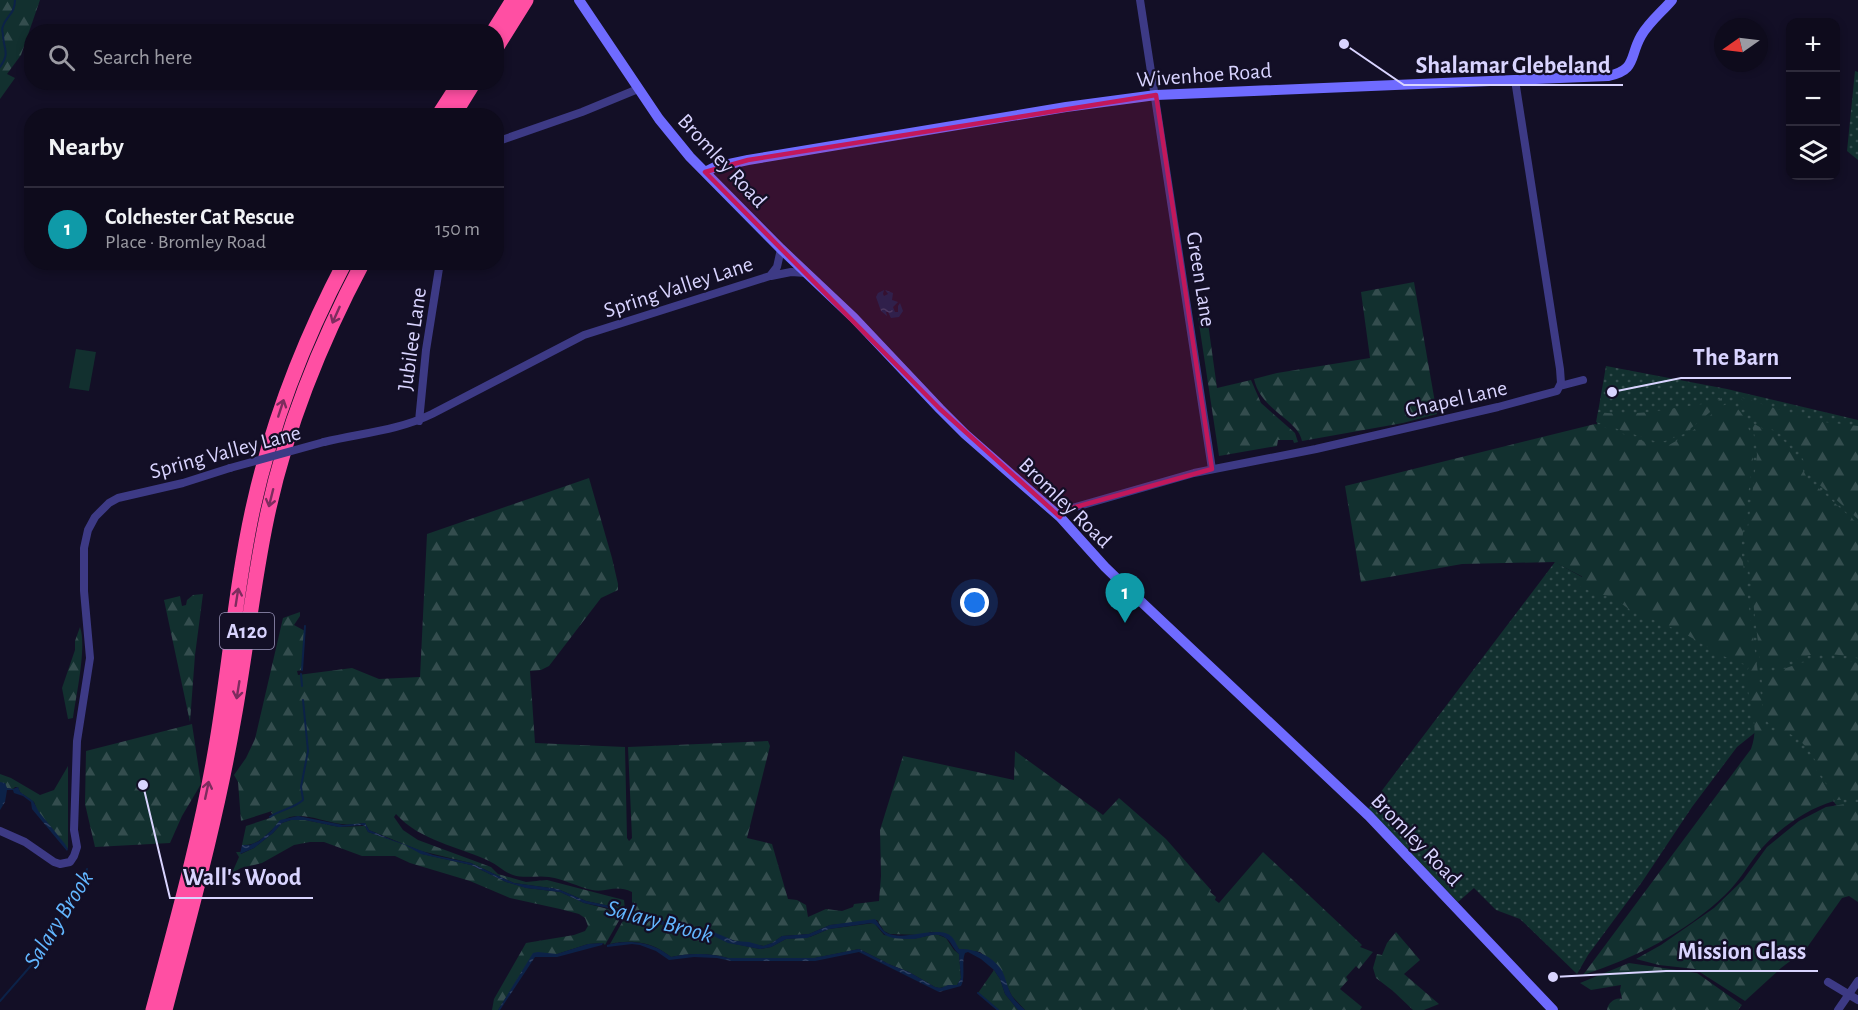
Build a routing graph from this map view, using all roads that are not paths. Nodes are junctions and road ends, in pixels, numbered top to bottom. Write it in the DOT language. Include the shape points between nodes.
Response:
graph roads {
  1 [pos="513,0"];
  2 [pos="526,0"];
  3 [pos="579,0"];
  4 [pos="1140,0"];
  5 [pos="1672,0"];
  6 [pos="498,24"];
  7 [pos="504,35"];
  8 [pos="1515,80"];
  9 [pos="638,88"];
  10 [pos="455,90"];
  11 [pos="469,90"];
  12 [pos="1156,95"];
  13 [pos="443,108"];
  14 [pos="458,108"];
  15 [pos="504,139"];
  16 [pos="705,172"];
  17 [pos="781,249"];
  18 [pos="341,270"];
  19 [pos="359,270"];
  20 [pos="439,270"];
  21 [pos="806,273"];
  22 [pos="770,276"];
  23 [pos="1583,380"];
  24 [pos="1560,386"];
  25 [pos="419,421"];
  26 [pos="1212,469"];
  27 [pos="1060,517"];
  28 [pos="0,831"];
  29 [pos="1828,981"];
  30 [pos="1858,981"];
  31 [pos="1849,994"];
  32 [pos="1858,1000"];
  33 [pos="153,1010"];
  34 [pos="165,1010"];
  35 [pos="1553,1010"];
  36 [pos="1839,1010"];
  1 -- 6 [label="highway"];
  2 -- 7 [label="highway"];
  3 -- 9 [label="street, Bromley Road"];
  4 -- 12 [label="street, Green Lane"];
  5 -- 8 [label="street, Wivenhoe Road" via="1642,35 1631,63 1621,72 1608,76"];
  8 -- 12 [label="street, Wivenhoe Road"];
  8 -- 24 [label="street"];
  9 -- 15 [label="street"];
  9 -- 16 [label="street, Bromley Road" via="675,140"];
  10 -- 13 [label="highway"];
  11 -- 14 [label="highway"];
  12 -- 16 [label="street, Wivenhoe Road" via="748,160"];
  12 -- 26 [label="street, Green Lane"];
  16 -- 17 [label="street, Bromley Road"];
  17 -- 21 [label="street, Bromley Road"];
  17 -- 22 [label="street, Spring Valley Lane" via="777,267"];
  33 -- 18 [label="highway, A120, one-way" via="215,753 237,595 265,456 287,388"];
  19 -- 34 [label="highway, A120, one-way" via="320,351 280,465 267,515 216,805"];
  20 -- 25 [label="street, Jubilee Lane"];
  21 -- 22 [label="street, Spring Valley Lane"];
  21 -- 27 [label="street, Bromley Road" via="965,434"];
  22 -- 25 [label="street, Spring Valley Lane" via="584,335"];
  23 -- 24 [label="street, Chapel Lane"];
  24 -- 26 [label="street, Chapel Lane" via="1550,394 1498,407"];
  25 -- 28 [label="street, Spring Valley Lane, bridge" via="324,442 109,503 95,517 83,561 90,658 77,741 76,852 70,862 57,863"];
  26 -- 27 [label="street, Chapel Lane" via="1065,510"];
  27 -- 35 [label="street, Bromley Road" via="1134,595 1369,816"];
  29 -- 31 [label="street"];
  30 -- 31 [label="street"];
  31 -- 32 [label="street"];
  31 -- 36 [label="street"];
}
